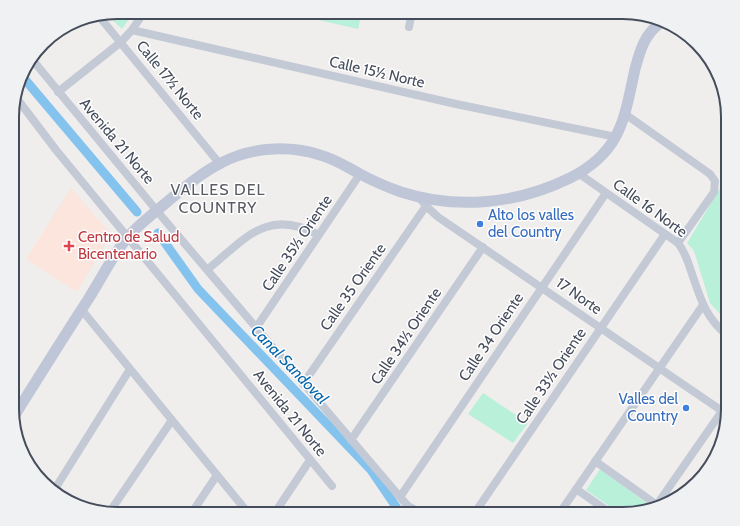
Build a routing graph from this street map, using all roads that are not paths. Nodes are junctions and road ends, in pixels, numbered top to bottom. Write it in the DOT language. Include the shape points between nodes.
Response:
graph roads {
  1 [pos="139,19"];
  2 [pos="410,19"];
  3 [pos="102,20"];
  4 [pos="659,25"];
  5 [pos="409,26"];
  6 [pos="132,30"];
  7 [pos="121,42"];
  8 [pos="35,63"];
  9 [pos="58,92"];
  10 [pos="20,103"];
  11 [pos="625,114"];
  12 [pos="616,137"];
  13 [pos="219,163"];
  14 [pos="360,174"];
  15 [pos="578,174"];
  16 [pos="606,193"];
  17 [pos="418,196"];
  18 [pos="426,206"];
  19 [pos="157,211"];
  20 [pos="665,234"];
  21 [pos="319,235"];
  22 [pos="128,237"];
  23 [pos="678,243"];
  24 [pos="483,247"];
  25 [pos="207,270"];
  26 [pos="542,288"];
  27 [pos="703,305"];
  28 [pos="81,310"];
  29 [pos="256,328"];
  30 [pos="601,329"];
  31 [pos="721,330"];
  32 [pos="659,368"];
  33 [pos="130,369"];
  34 [pos="303,384"];
  35 [pos="19,408"];
  36 [pos="721,410"];
  37 [pos="720,419"];
  38 [pos="172,420"];
  39 [pos="351,440"];
  40 [pos="310,460"];
  41 [pos="595,461"];
  42 [pos="217,475"];
  43 [pos="56,486"];
  44 [pos="332,486"];
  45 [pos="576,489"];
  46 [pos="400,497"];
  47 [pos="662,500"];
  48 [pos="653,503"];
  49 [pos="112,507"];
  50 [pos="196,507"];
  51 [pos="243,507"];
  52 [pos="279,507"];
  53 [pos="410,507"];
  54 [pos="479,507"];
  55 [pos="563,507"];
  56 [pos="602,507"];
  1 -- 6 [label="street"];
  2 -- 5 [label="street"];
  3 -- 7 [label="street, Calle 17½ Norte"];
  4 -- 11 [label="street" via="647,36 641,48"];
  6 -- 7 [label="street"];
  6 -- 12 [label="street, Calle 15½ Norte" via="448,102"];
  7 -- 9 [label="street"];
  7 -- 13 [label="street, Calle 17½ Norte"];
  8 -- 9 [label="street, Avenida 21 Norte"];
  9 -- 19 [label="street, Avenida 21 Norte"];
  10 -- 22 [label="street, Avenida 21 Norte"];
  11 -- 12 [label="street"];
  11 -- 23 [label="street" via="714,178 716,184 713,194"];
  12 -- 15 [label="street" via="600,156"];
  13 -- 14 [label="street" via="250,152 290,149 322,155"];
  13 -- 19 [label="street"];
  14 -- 17 [label="street" via="389,188"];
  14 -- 21 [label="street, Calle 35½ Oriente"];
  15 -- 16 [label="street, Calle 16 Norte"];
  15 -- 17 [label="street" via="543,189 499,200 461,202"];
  16 -- 20 [label="street, Calle 16 Norte"];
  16 -- 26 [label="street, Calle 34 Oriente"];
  17 -- 18 [label="street, 17 Norte"];
  18 -- 24 [label="street, 17 Norte"];
  18 -- 34 [label="street, Calle 35 Oriente"];
  19 -- 22 [label="street"];
  19 -- 25 [label="street, Avenida 21 Norte"];
  20 -- 23 [label="street, Calle 16 Norte"];
  20 -- 30 [label="street, Calle 33½ Oriente"];
  21 -- 25 [label="street" via="295,225 266,226 249,235"];
  21 -- 29 [label="street, Calle 35½ Oriente"];
  22 -- 28 [label="street"];
  22 -- 40 [label="street, Avenida 21 Norte"];
  23 -- 27 [label="street, Calle 16 Norte" via="684,251"];
  24 -- 26 [label="street, 17 Norte"];
  24 -- 39 [label="street, Calle 34½ Oriente"];
  25 -- 29 [label="street, Avenida 21 Norte"];
  26 -- 30 [label="street, 17 Norte"];
  26 -- 46 [label="street, Calle 34 Oriente"];
  27 -- 31 [label="street, Calle 16 Norte"];
  27 -- 32 [label="street"];
  28 -- 33 [label="street"];
  28 -- 35 [label="street"];
  29 -- 34 [label="street, Avenida 21 Norte"];
  30 -- 32 [label="street, 17 Norte"];
  30 -- 54 [label="street, Calle 33½ Oriente"];
  32 -- 36 [label="street, 17 Norte"];
  32 -- 41 [label="street"];
  33 -- 38 [label="street"];
  33 -- 43 [label="street"];
  34 -- 39 [label="street, Avenida 21 Norte"];
  37 -- 47 [label="street"];
  38 -- 42 [label="street"];
  38 -- 49 [label="street"];
  39 -- 46 [label="street, Avenida 21 Norte"];
  40 -- 44 [label="street, Avenida 21 Norte"];
  40 -- 52 [label="street"];
  41 -- 45 [label="street"];
  41 -- 48 [label="street"];
  42 -- 50 [label="street"];
  42 -- 51 [label="street"];
  45 -- 55 [label="street"];
  45 -- 56 [label="street"];
  46 -- 53 [label="street, Avenida 21 Norte"];
}
